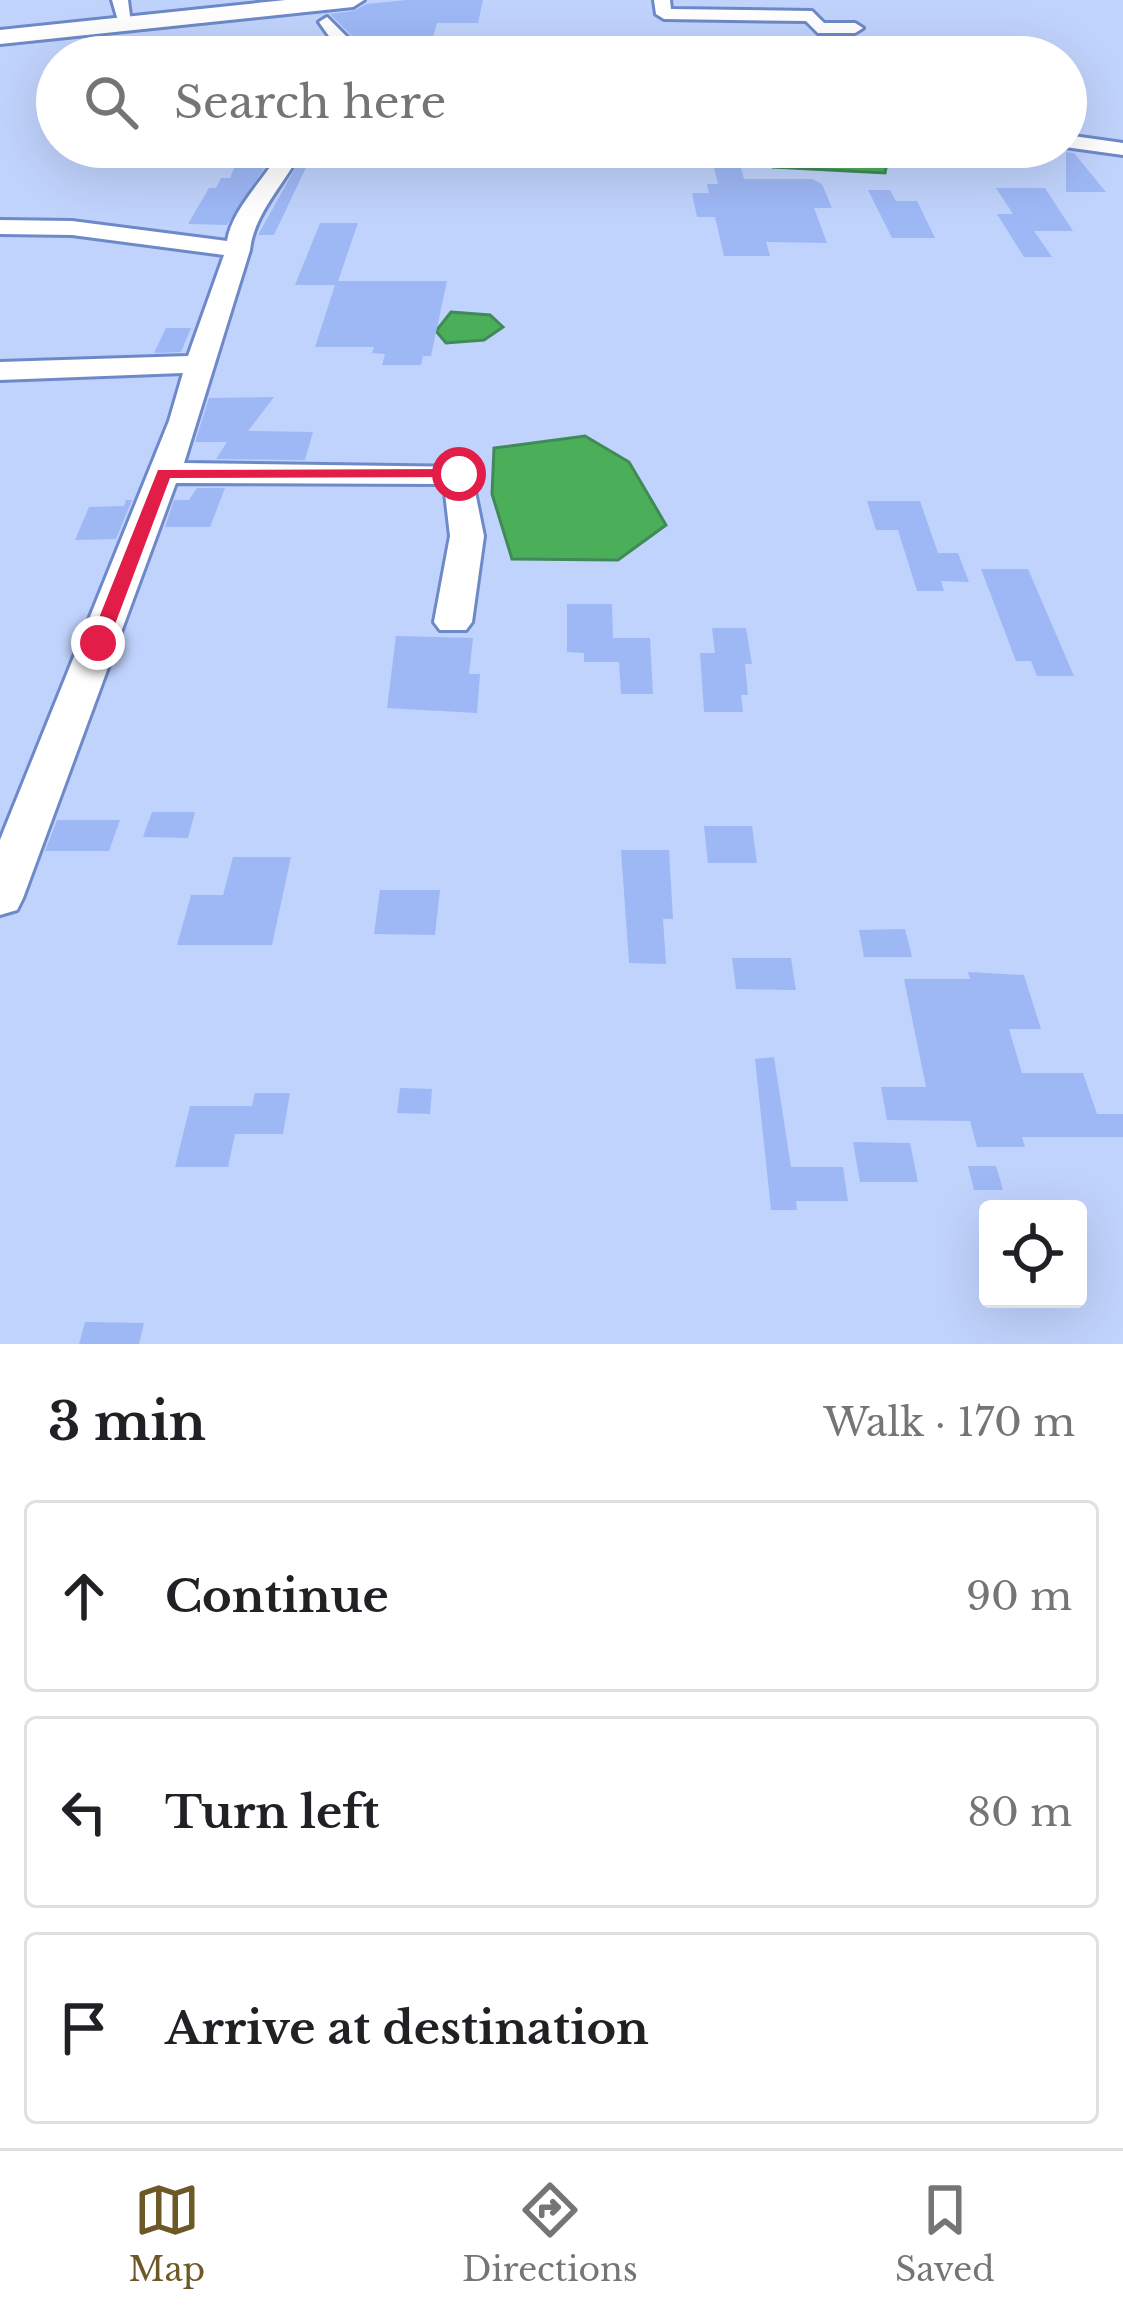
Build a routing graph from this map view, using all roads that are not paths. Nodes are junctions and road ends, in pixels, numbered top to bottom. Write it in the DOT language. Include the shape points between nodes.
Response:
graph roads {
  1 [pos="353,0"];
  2 [pos="662,0"];
  3 [pos="123,10"];
  4 [pos="326,11"];
  5 [pos="855,28"];
  6 [pos="0,36"];
  7 [pos="1087,144"];
  8 [pos="1123,149"];
  9 [pos="282,168"];
  10 [pos="0,227"];
  11 [pos="238,250"];
  12 [pos="200,364"];
  13 [pos="0,371"];
  14 [pos="164,473"];
  15 [pos="453,622"];
  16 [pos="0,898"];
  1 -- 6 [label="highway"];
  2 -- 5 [label="street" via="664,14 812,16 818,28"];
  3 -- 4 [label="highway"];
  3 -- 6 [label="highway"];
  7 -- 8 [label="street"];
  9 -- 11 [label="street" via="241,226"];
  10 -- 11 [label="street" via="73,228"];
  11 -- 12 [label="street"];
  12 -- 13 [label="street"];
  12 -- 14 [label="street"];
  14 -- 15 [label="street" via="459,474 467,536"];
  14 -- 16 [label="street"];
}
